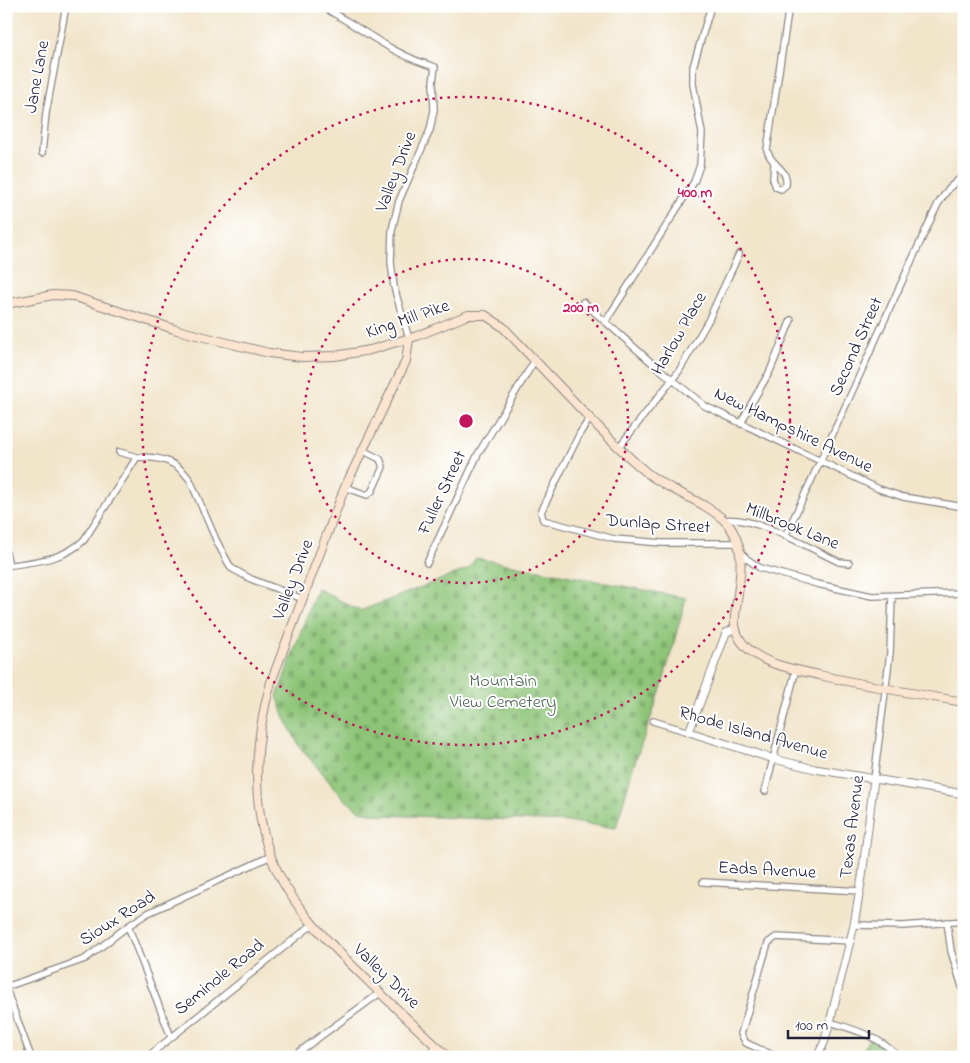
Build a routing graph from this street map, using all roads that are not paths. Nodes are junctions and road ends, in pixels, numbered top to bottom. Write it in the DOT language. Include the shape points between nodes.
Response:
graph roads {
  1 [pos="66,6"];
  2 [pos="321,6"];
  3 [pos="711,6"];
  4 [pos="789,6"];
  5 [pos="42,153"];
  6 [pos="774,164"];
  7 [pos="964,175"];
  8 [pos="740,254"];
  9 [pos="584,302"];
  10 [pos="6,304"];
  11 [pos="791,320"];
  12 [pos="606,322"];
  13 [pos="409,338"];
  14 [pos="535,360"];
  15 [pos="673,380"];
  16 [pos="590,418"];
  17 [pos="741,424"];
  18 [pos="619,447"];
  19 [pos="362,450"];
  20 [pos="119,452"];
  21 [pos="137,457"];
  22 [pos="820,461"];
  23 [pos="345,487"];
  24 [pos="964,507"];
  25 [pos="724,520"];
  26 [pos="785,536"];
  27 [pos="738,547"];
  28 [pos="6,553"];
  29 [pos="427,563"];
  30 [pos="849,563"];
  31 [pos="8,566"];
  32 [pos="964,593"];
  33 [pos="892,597"];
  34 [pos="303,598"];
  35 [pos="735,628"];
  36 [pos="796,669"];
  37 [pos="886,689"];
  38 [pos="964,702"];
  39 [pos="653,721"];
  40 [pos="689,732"];
  41 [pos="774,759"];
  42 [pos="874,779"];
  43 [pos="765,792"];
  44 [pos="964,794"];
  45 [pos="964,820"];
  46 [pos="271,856"];
  47 [pos="964,881"];
  48 [pos="703,882"];
  49 [pos="860,891"];
  50 [pos="964,900"];
  51 [pos="963,921"];
  52 [pos="947,922"];
  53 [pos="313,924"];
  54 [pos="854,925"];
  55 [pos="128,926"];
  56 [pos="851,941"];
  57 [pos="6,988"];
  58 [pos="380,993"];
  59 [pos="964,993"];
  60 [pos="830,1022"];
  61 [pos="171,1037"];
  62 [pos="437,1047"];
  63 [pos="31,1057"];
  64 [pos="147,1057"];
  65 [pos="292,1057"];
  66 [pos="424,1057"];
  67 [pos="448,1057"];
  68 [pos="777,1057"];
  69 [pos="817,1057"];
  70 [pos="899,1057"];
  1 -- 5 [label="street, Jane Lane" via="46,112"];
  2 -- 13 [label="street, Valley Drive" via="387,48 435,67 430,130 399,201 392,230 394,287"];
  3 -- 12 [label="street" via="693,67 702,133 698,173"];
  4 -- 6 [label="street" via="768,141 768,154"];
  7 -- 22 [label="street, Second Street" via="938,204"];
  8 -- 15 [label="street, Harlow Place" via="708,321"];
  9 -- 12 [label="street, New Hampshire Avenue"];
  10 -- 13 [label="main road, King Mill Pike" via="42,296 72,296 211,339 302,357 348,355"];
  11 -- 17 [label="street" via="770,372"];
  12 -- 15 [label="street, New Hampshire Avenue"];
  13 -- 14 [label="main road, King Mill Pike" via="461,317 485,315 503,327"];
  13 -- 19 [label="main road, Valley Drive" via="406,361"];
  14 -- 16 [label="main road, King Mill Pike"];
  14 -- 29 [label="street, Fuller Street" via="478,454"];
  15 -- 17 [label="street, New Hampshire Avenue" via="705,406"];
  15 -- 18 [label="street, Harlow Place"];
  16 -- 18 [label="main road, King Mill Pike"];
  16 -- 27 [label="street, Dunlap Street" via="568,454 541,512 543,520 614,540"];
  17 -- 22 [label="street, New Hampshire Avenue"];
  18 -- 25 [label="main road, King Mill Pike" via="657,480"];
  19 -- 23 [label="main road, Valley Drive"];
  19 -- 23 [label="street" via="380,459 383,467 372,491 367,495"];
  20 -- 21 [label="street"];
  21 -- 31 [label="street" via="90,532 74,550 55,558"];
  21 -- 34 [label="street" via="157,457 184,472 231,568"];
  22 -- 24 [label="street, New Hampshire Avenue" via="890,493"];
  22 -- 26 [label="street, Second Street"];
  23 -- 34 [label="main road, Valley Drive"];
  25 -- 26 [label="street, Millbrook Lane" via="745,521"];
  25 -- 27 [label="main road, King Mill Pike"];
  26 -- 30 [label="street, Millbrook Lane" via="839,562"];
  27 -- 33 [label="street" via="754,564 774,572 854,593"];
  27 -- 35 [label="main road" via="740,578"];
  28 -- 31 [label="street"];
  32 -- 33 [label="street"];
  33 -- 37 [label="street, Texas Avenue"];
  34 -- 46 [label="main road, Valley Drive" via="271,682 260,731 259,794 263,829"];
  35 -- 36 [label="main road" via="743,644 757,655"];
  35 -- 40 [label="street" via="726,634"];
  36 -- 37 [label="main road"];
  36 -- 41 [label="street"];
  37 -- 38 [label="main road"];
  37 -- 42 [label="street, Texas Avenue"];
  39 -- 40 [label="street, Rhode Island Avenue"];
  40 -- 41 [label="street, Rhode Island Avenue"];
  41 -- 42 [label="street, Rhode Island Avenue"];
  41 -- 43 [label="street"];
  42 -- 44 [label="street, Rhode Island Avenue"];
  42 -- 49 [label="street, Texas Avenue"];
  45 -- 47 [label="street"];
  46 -- 53 [label="main road, Valley Drive" via="288,890"];
  46 -- 55 [label="street, Sioux Road"];
  48 -- 49 [label="street, Eads Avenue"];
  49 -- 54 [label="street, Texas Avenue"];
  50 -- 51 [label="street"];
  51 -- 52 [label="street"];
  52 -- 54 [label="street" via="903,926"];
  52 -- 59 [label="street" via="951,951"];
  53 -- 58 [label="main road, Valley Drive"];
  53 -- 61 [label="street, Seminole Road"];
  54 -- 56 [label="street, Texas Avenue"];
  55 -- 57 [label="street, Sioux Road" via="85,959"];
  55 -- 61 [label="street"];
  56 -- 60 [label="street, Texas Avenue"];
  56 -- 68 [label="street" via="776,937 768,943 742,1034 746,1043"];
  57 -- 63 [label="street"];
  58 -- 62 [label="main road, Valley Drive"];
  58 -- 65 [label="street"];
  60 -- 69 [label="street, Texas Avenue"];
  60 -- 70 [label="street" via="878,1039"];
  61 -- 64 [label="street, Seminole Road"];
  62 -- 66 [label="street"];
  62 -- 67 [label="main road, Valley Drive"];
}
